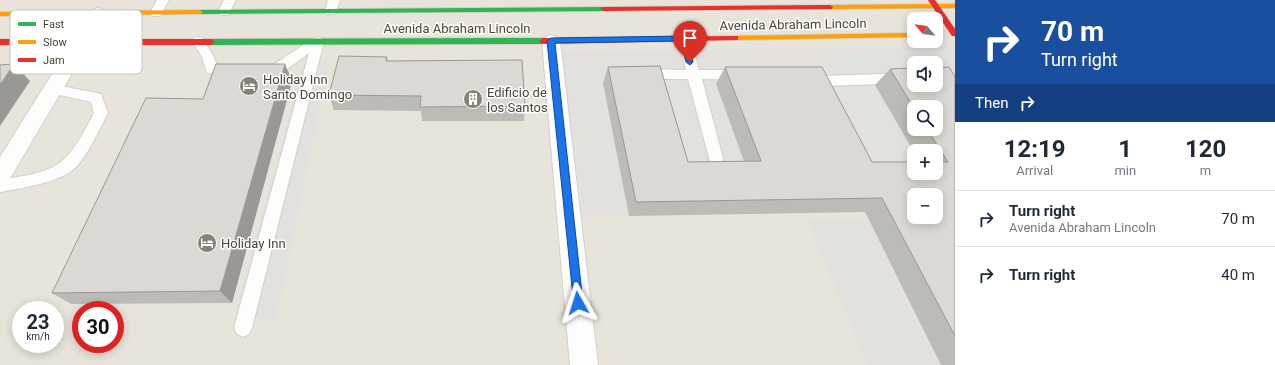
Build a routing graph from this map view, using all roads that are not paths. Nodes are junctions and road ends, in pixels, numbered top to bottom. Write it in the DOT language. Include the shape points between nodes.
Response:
graph roads {
  1 [pos="163,0"];
  2 [pos="230,0"];
  3 [pos="933,3"];
  4 [pos="333,6"];
  5 [pos="955,6"];
  6 [pos="224,12"];
  7 [pos="142,13"];
  8 [pos="156,13"];
  9 [pos="943,34"];
  10 [pos="955,34"];
  11 [pos="907,35"];
  12 [pos="684,38"];
  13 [pos="142,41"];
  14 [pos="198,41"];
  15 [pos="318,41"];
  16 [pos="551,41"];
  17 [pos="60,74"];
  18 [pos="643,74"];
  19 [pos="693,74"];
  20 [pos="754,75"];
  21 [pos="808,76"];
  22 [pos="907,78"];
  23 [pos="821,81"];
  24 [pos="51,89"];
  25 [pos="832,93"];
  26 [pos="716,158"];
  27 [pos="0,176"];
  28 [pos="0,186"];
  29 [pos="243,328"];
  30 [pos="584,365"];
  1 -- 8 [label="lane"];
  2 -- 6 [label="lane"];
  3 -- 4 [label="main road, Avenida Abraham Lincoln"];
  3 -- 5 [label="main road, Avenida Abraham Lincoln"];
  3 -- 10 [label="main road"];
  4 -- 6 [label="main road, Avenida Abraham Lincoln"];
  6 -- 8 [label="main road, Avenida Abraham Lincoln"];
  7 -- 8 [label="main road, Avenida Abraham Lincoln"];
  9 -- 10 [label="main road"];
  11 -- 12 [label="main road, Avenida Abraham Lincoln"];
  12 -- 16 [label="main road, Avenida Abraham Lincoln"];
  12 -- 19 [label="lane"];
  13 -- 14 [label="main road, Avenida Abraham Lincoln"];
  14 -- 15 [label="main road, Avenida Abraham Lincoln"];
  14 -- 15 [label="lane" via="208,57 212,70 248,72 273,71"];
  15 -- 16 [label="main road, Avenida Abraham Lincoln"];
  15 -- 29 [label="lane"];
  16 -- 30 [label="street"];
  17 -- 24 [label="street"];
  18 -- 19 [label="lane"];
  19 -- 20 [label="lane"];
  19 -- 26 [label="lane"];
  21 -- 23 [label="lane"];
  22 -- 23 [label="lane"];
  23 -- 25 [label="lane" via="829,86"];
  24 -- 27 [label="street"];
  24 -- 28 [label="lane" via="96,98 101,112 69,165 39,178"];
}
